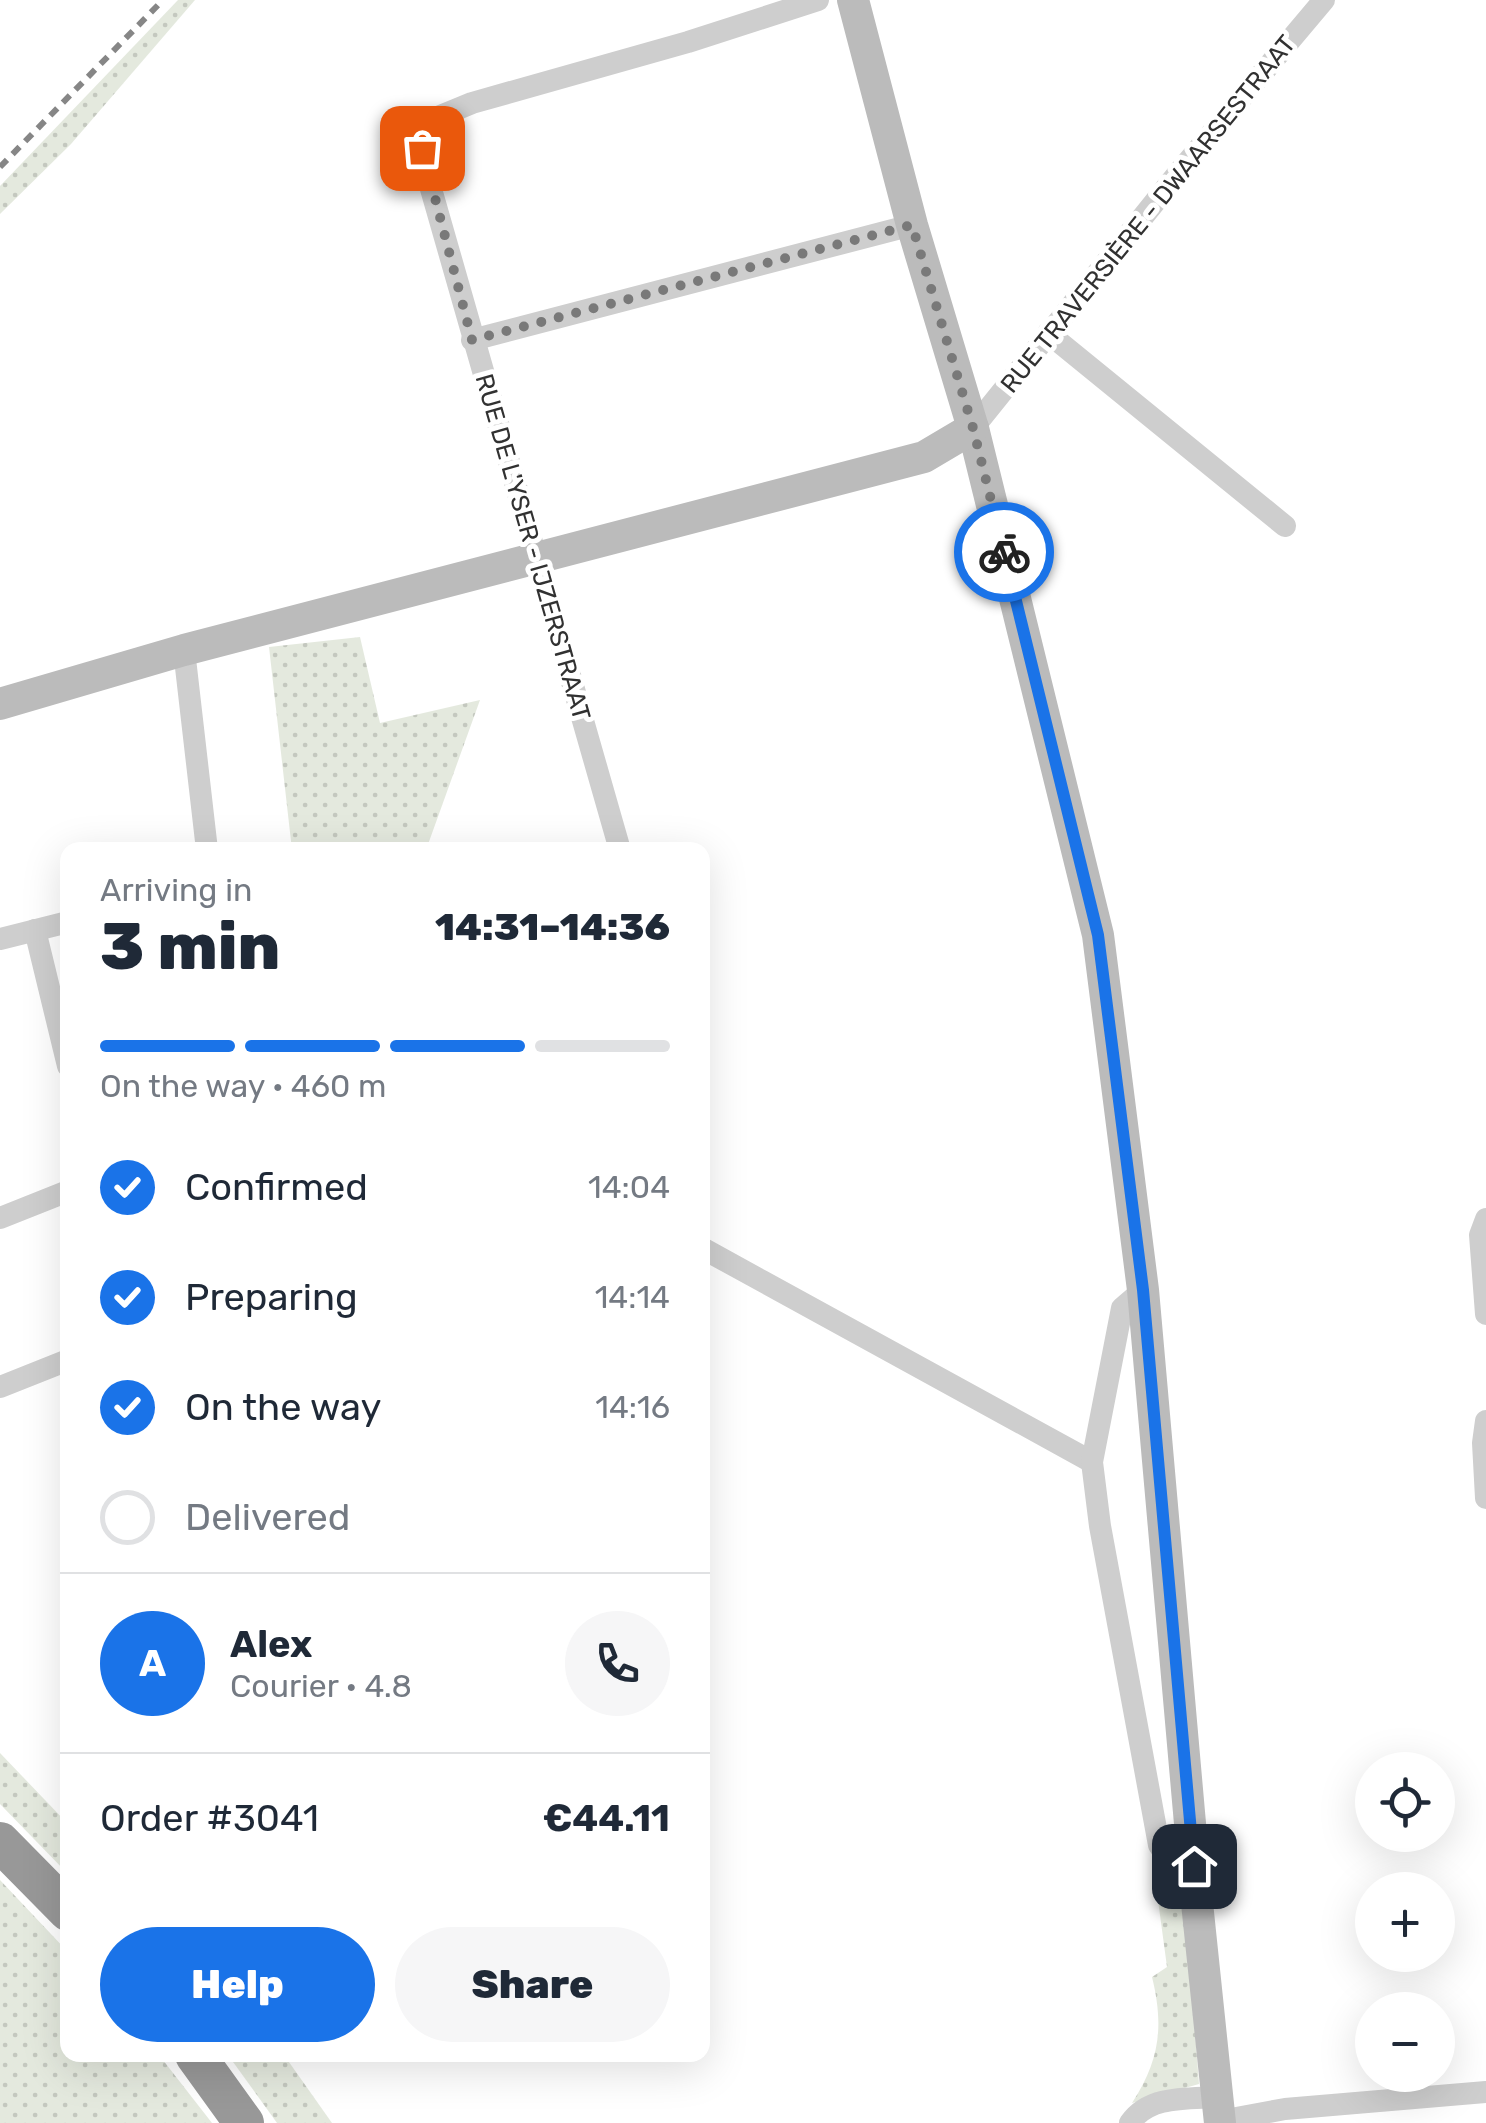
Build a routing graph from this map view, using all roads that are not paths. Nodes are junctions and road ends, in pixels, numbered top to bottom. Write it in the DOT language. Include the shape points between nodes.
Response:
graph roads {
  1 [pos="818,0"];
  2 [pos="853,0"];
  3 [pos="1324,0"];
  4 [pos="912,225"];
  5 [pos="1048,334"];
  6 [pos="472,340"];
  7 [pos="973,428"];
  8 [pos="1284,526"];
  9 [pos="538,558"];
  10 [pos="184,650"];
  11 [pos="0,704"];
  12 [pos="206,842"];
  13 [pos="618,842"];
  14 [pos="60,924"];
  15 [pos="35,930"];
  16 [pos="0,938"];
  17 [pos="60,1033"];
  18 [pos="60,1195"];
  19 [pos="0,1218"];
  20 [pos="1485,1220"];
  21 [pos="710,1252"];
  22 [pos="1143,1290"];
  23 [pos="1486,1314"];
  24 [pos="60,1363"];
  25 [pos="0,1387"];
  26 [pos="1486,1420"];
  27 [pos="1092,1462"];
  28 [pos="1486,1498"];
  29 [pos="0,1842"];
  30 [pos="60,1903"];
  31 [pos="1197,1903"];
  32 [pos="200,2062"];
  33 [pos="1486,2092"];
  34 [pos="1219,2114"];
  35 [pos="244,2123"];
  36 [pos="1130,2123"];
  1 -- 6 [label="street, RUE DE L'YSER - IJZERSTRAAT" via="472,103 425,128 424,161"];
  2 -- 4 [label="main road"];
  3 -- 5 [label="street, RUE TRAVERSIÈRE - DWAARSESTRAAT"];
  4 -- 6 [label="street"];
  4 -- 7 [label="main road"];
  5 -- 7 [label="street, RUE TRAVERSIÈRE - DWAARSESTRAAT"];
  5 -- 8 [label="street"];
  6 -- 9 [label="street, RUE DE L'YSER - IJZERSTRAAT"];
  7 -- 9 [label="main road" via="924,458"];
  7 -- 22 [label="main road" via="1098,935"];
  9 -- 10 [label="main road"];
  9 -- 13 [label="street, RUE DE L'YSER - IJZERSTRAAT"];
  10 -- 11 [label="main road"];
  10 -- 12 [label="street"];
  14 -- 15 [label="street"];
  15 -- 16 [label="street"];
  15 -- 17 [label="street"];
  18 -- 19 [label="street"];
  20 -- 23 [label="street" via="1480,1235"];
  21 -- 27 [label="street"];
  22 -- 27 [label="street" via="1122,1308"];
  22 -- 31 [label="main road"];
  24 -- 25 [label="street"];
  26 -- 28 [label="street"];
  27 -- 31 [label="street" via="1159,1845"];
  29 -- 30 [label="highway"];
  31 -- 34 [label="main road"];
  32 -- 35 [label="highway"];
  33 -- 34 [label="street"];
  34 -- 36 [label="street" via="1153,2104"];
}
